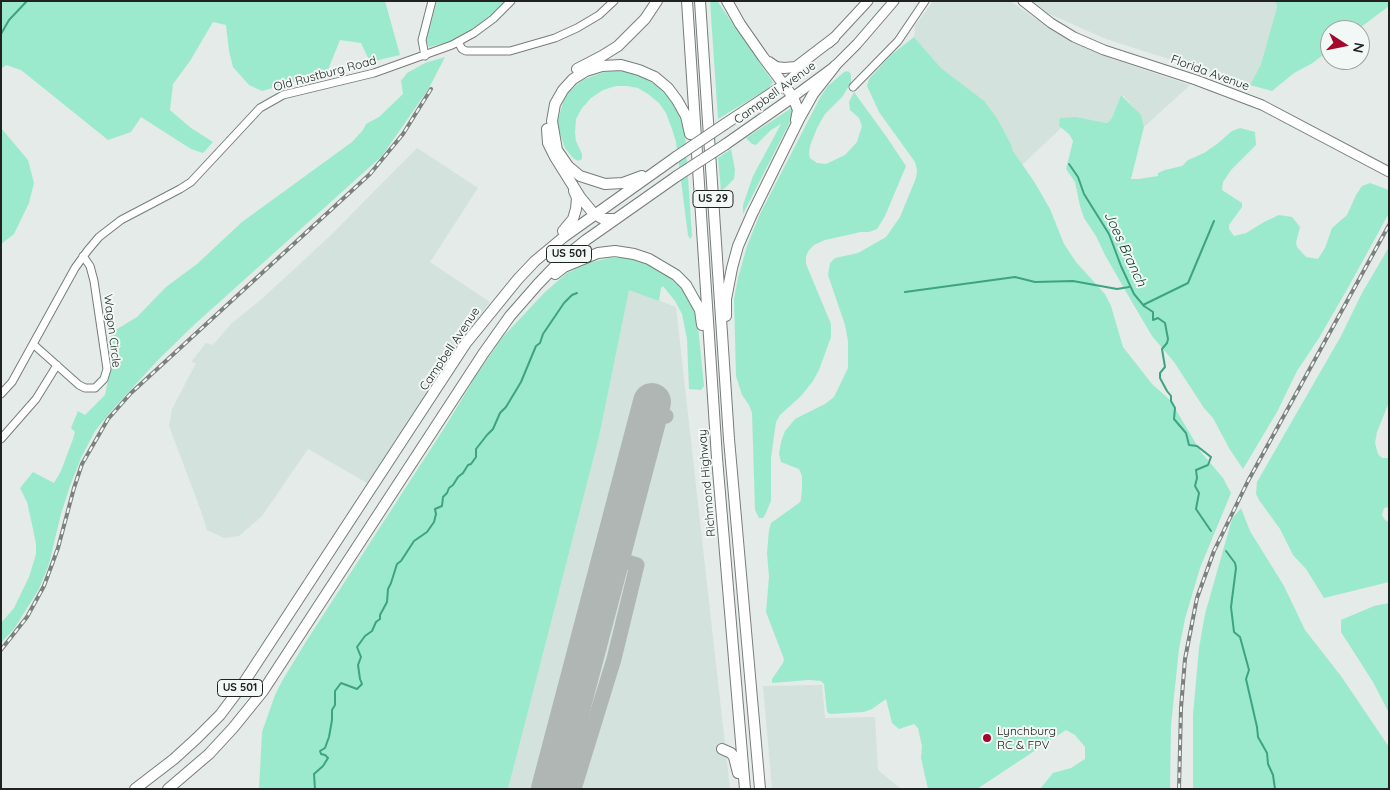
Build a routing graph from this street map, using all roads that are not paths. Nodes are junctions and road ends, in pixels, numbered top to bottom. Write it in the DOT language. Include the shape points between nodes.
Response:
graph roads {
  1 [pos="432,1"];
  2 [pos="511,1"];
  3 [pos="614,1"];
  4 [pos="658,1"];
  5 [pos="687,1"];
  6 [pos="700,1"];
  7 [pos="727,1"];
  8 [pos="868,1"];
  9 [pos="894,1"];
  10 [pos="925,1"];
  11 [pos="1023,1"];
  12 [pos="834,38"];
  13 [pos="458,42"];
  14 [pos="426,56"];
  15 [pos="763,57"];
  16 [pos="835,66"];
  17 [pos="784,84"];
  18 [pos="853,87"];
  19 [pos="794,97"];
  20 [pos="781,155"];
  21 [pos="664,166"];
  22 [pos="1389,172"];
  23 [pos="698,174"];
  24 [pos="571,183"];
  25 [pos="594,214"];
  26 [pos="615,219"];
  27 [pos="83,256"];
  28 [pos="536,261"];
  29 [pos="510,316"];
  30 [pos="33,344"];
  31 [pos="57,365"];
  32 [pos="710,365"];
  33 [pos="1,394"];
  34 [pos="726,396"];
  35 [pos="2,436"];
  36 [pos="740,721"];
  37 [pos="136,789"];
  38 [pos="168,789"];
  39 [pos="739,789"];
  40 [pos="745,789"];
  41 [pos="760,789"];
  1 -- 14 [label="street" via="422,40"];
  2 -- 13 [label="street, Old Rustburg Road" via="493,19"];
  3 -- 13 [label="street" via="577,28 510,51 466,51"];
  4 -- 24 [label="highway, US 501" via="634,32 602,56 569,74 554,93 547,109 548,143"];
  5 -- 23 [label="highway, US 29"];
  6 -- 34 [label="highway, US 29"];
  7 -- 15 [label="highway"];
  8 -- 12 [label="main road, Campbell Avenue"];
  9 -- 16 [label="main road, Campbell Avenue"];
  10 -- 18 [label="street" via="898,40"];
  11 -- 22 [label="main road, Florida Avenue" via="1074,37 1262,105"];
  12 -- 15 [label="highway" via="796,67 776,67"];
  12 -- 17 [label="main road, Campbell Avenue"];
  13 -- 14 [label="street, Old Rustburg Road"];
  14 -- 27 [label="street, Old Rustburg Road" via="273,100 252,115 191,182 121,220 99,237"];
  15 -- 17 [label="highway"];
  16 -- 19 [label="main road, Campbell Avenue"];
  16 -- 20 [label="highway" via="813,94"];
  17 -- 19 [label="highway"];
  17 -- 21 [label="highway, Campbell Avenue, bridge"];
  19 -- 20 [label="highway" via="797,117"];
  19 -- 26 [label="highway, Campbell Avenue / US 501, bridge"];
  20 -- 34 [label="highway" via="738,246 732,268 726,306"];
  21 -- 23 [label="highway" via="614,184 594,182 580,176 557,150 554,137 552,121 563,90 573,79 602,66 622,65 655,77 678,100 686,116"];
  21 -- 25 [label="highway, Campbell Avenue"];
  23 -- 32 [label="highway, Richmond Highway / US 29"];
  24 -- 25 [label="highway"];
  24 -- 28 [label="highway, US 501" via="577,198 573,219"];
  25 -- 26 [label="highway" via="602,219"];
  25 -- 28 [label="highway, Campbell Avenue"];
  26 -- 29 [label="highway, Campbell Avenue / US 501" via="560,261"];
  27 -- 30 [label="street, Old Rustburg Road"];
  27 -- 31 [label="street, Wagon Circle" via="94,281 106,376 97,387 85,388"];
  28 -- 37 [label="highway, Campbell Avenue / US 501" via="466,343 220,715 174,759"];
  29 -- 32 [label="highway" via="564,267 598,253 634,254 663,266 686,285 700,310"];
  29 -- 38 [label="highway, Campbell Avenue / US 501" via="263,691 209,754"];
  30 -- 31 [label="street, Wagon Circle"];
  30 -- 33 [label="street, Old Rustburg Road" via="12,382"];
  31 -- 35 [label="street" via="36,399"];
  32 -- 36 [label="highway, Richmond Highway / US 29"];
  34 -- 41 [label="highway, Richmond Highway / US 29"];
  36 -- 39 [label="highway" via="736,740 722,749 731,753 736,761"];
  36 -- 40 [label="highway, Richmond Highway / US 29"];
}
